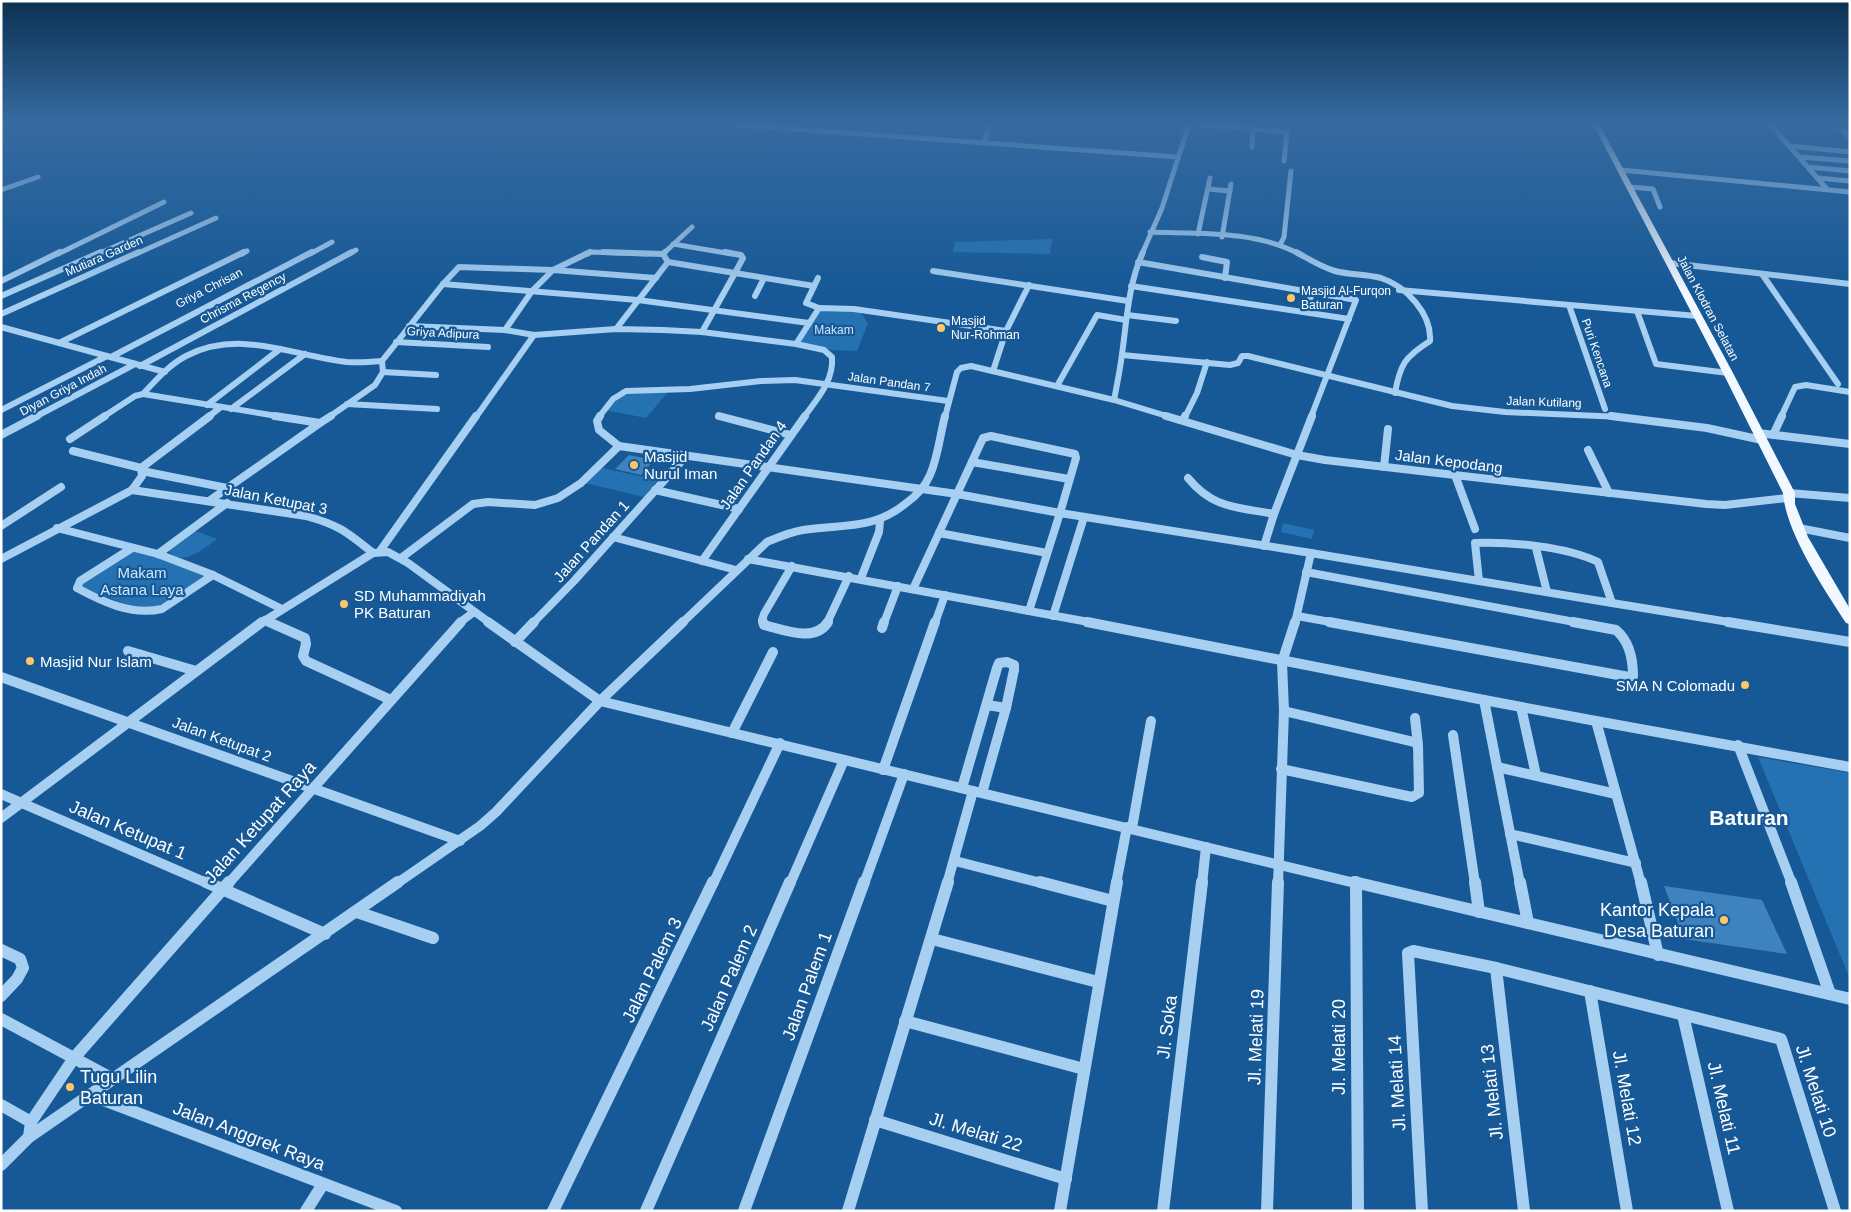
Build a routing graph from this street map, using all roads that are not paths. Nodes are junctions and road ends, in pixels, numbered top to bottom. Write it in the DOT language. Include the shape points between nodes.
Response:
graph roads {
  1 [pos="28,181"];
  2 [pos="1171,181"];
  3 [pos="1210,181"];
  4 [pos="1290,181"];
  5 [pos="1626,181"];
  6 [pos="1649,181"];
  7 [pos="1733,181"];
  8 [pos="1820,181"];
  9 [pos="1231,184"];
  10 [pos="1629,187"];
  11 [pos="1826,188"];
  12 [pos="1208,189"];
  13 [pos="1653,189"];
  14 [pos="1,190"];
  15 [pos="1230,191"];
  16 [pos="1850,192"];
  17 [pos="164,202"];
  18 [pos="1660,207"];
  19 [pos="191,213"];
  20 [pos="216,218"];
  21 [pos="692,228"];
  22 [pos="1150,232"];
  23 [pos="1198,234"];
  24 [pos="1222,236"];
  25 [pos="324,241"];
  26 [pos="332,242"];
  27 [pos="673,244"];
  28 [pos="1280,245"];
  29 [pos="356,250"];
  30 [pos="247,251"];
  31 [pos="663,254"];
  32 [pos="1202,257"];
  33 [pos="668,262"];
  34 [pos="1138,262"];
  35 [pos="1670,263"];
  36 [pos="553,270"];
  37 [pos="933,271"];
  38 [pos="735,273"];
  39 [pos="1762,274"];
  40 [pos="656,278"];
  41 [pos="764,278"];
  42 [pos="818,278"];
  43 [pos="1225,278"];
  44 [pos="1,281"];
  45 [pos="442,284"];
  46 [pos="1850,284"];
  47 [pos="1029,285"];
  48 [pos="814,286"];
  49 [pos="1131,286"];
  50 [pos="1399,290"];
  51 [pos="532,291"];
  52 [pos="1313,292"];
  53 [pos="1,296"];
  54 [pos="755,296"];
  55 [pos="638,300"];
  56 [pos="1128,301"];
  57 [pos="1569,305"];
  58 [pos="819,308"];
  59 [pos="716,310"];
  60 [pos="1637,311"];
  61 [pos="1304,312"];
  62 [pos="1,314"];
  63 [pos="1697,316"];
  64 [pos="1127,318"];
  65 [pos="1350,319"];
  66 [pos="1176,321"];
  67 [pos="809,323"];
  68 [pos="409,326"];
  69 [pos="1,327"];
  70 [pos="616,328"];
  71 [pos="505,330"];
  72 [pos="1006,331"];
  73 [pos="702,332"];
  74 [pos="534,334"];
  75 [pos="396,342"];
  76 [pos="59,343"];
  77 [pos="796,344"];
  78 [pos="488,347"];
  79 [pos="280,349"];
  80 [pos="305,354"];
  81 [pos="1122,355"];
  82 [pos="107,356"];
  83 [pos="382,362"];
  84 [pos="1207,362"];
  85 [pos="137,365"];
  86 [pos="993,371"];
  87 [pos="165,372"];
  88 [pos="383,372"];
  89 [pos="1728,373"];
  90 [pos="436,375"];
  91 [pos="1326,376"];
  92 [pos="1838,384"];
  93 [pos="827,385"];
  94 [pos="1057,386"];
  95 [pos="1395,392"];
  96 [pos="1850,392"];
  97 [pos="143,394"];
  98 [pos="1114,400"];
  99 [pos="948,402"];
  100 [pos="347,404"];
  101 [pos="207,405"];
  102 [pos="222,407"];
  103 [pos="231,409"];
  104 [pos="437,409"];
  105 [pos="1604,409"];
  106 [pos="1,410"];
  107 [pos="719,416"];
  108 [pos="1183,420"];
  109 [pos="320,423"];
  110 [pos="1388,429"];
  111 [pos="791,435"];
  112 [pos="1773,435"];
  113 [pos="1,436"];
  114 [pos="1760,436"];
  115 [pos="70,439"];
  116 [pos="1850,444"];
  117 [pos="619,446"];
  118 [pos="1588,450"];
  119 [pos="73,451"];
  120 [pos="1297,455"];
  121 [pos="686,456"];
  122 [pos="972,462"];
  123 [pos="1384,467"];
  124 [pos="768,468"];
  125 [pos="141,469"];
  126 [pos="1455,475"];
  127 [pos="1188,478"];
  128 [pos="1069,479"];
  129 [pos="61,487"];
  130 [pos="227,488"];
  131 [pos="922,488"];
  132 [pos="132,490"];
  133 [pos="655,490"];
  134 [pos="1609,494"];
  135 [pos="957,495"];
  136 [pos="1850,498"];
  137 [pos="209,501"];
  138 [pos="1789,502"];
  139 [pos="227,503"];
  140 [pos="739,510"];
  141 [pos="1060,513"];
  142 [pos="1084,517"];
  143 [pos="1273,517"];
  144 [pos="880,521"];
  145 [pos="1,526"];
  146 [pos="57,528"];
  147 [pos="1799,528"];
  148 [pos="1475,529"];
  149 [pos="939,533"];
  150 [pos="613,537"];
  151 [pos="1850,538"];
  152 [pos="1264,546"];
  153 [pos="132,548"];
  154 [pos="1536,548"];
  155 [pos="376,552"];
  156 [pos="1311,553"];
  157 [pos="158,554"];
  158 [pos="1047,554"];
  159 [pos="1,558"];
  160 [pos="401,558"];
  161 [pos="748,559"];
  162 [pos="702,561"];
  163 [pos="792,566"];
  164 [pos="736,570"];
  165 [pos="1306,572"];
  166 [pos="213,575"];
  167 [pos="849,576"];
  168 [pos="861,578"];
  169 [pos="1479,581"];
  170 [pos="898,586"];
  171 [pos="913,589"];
  172 [pos="1547,592"];
  173 [pos="945,595"];
  174 [pos="1612,603"];
  175 [pos="282,609"];
  176 [pos="1029,611"];
  177 [pos="474,612"];
  178 [pos="1053,616"];
  179 [pos="1297,616"];
  180 [pos="265,620"];
  181 [pos="1850,620"];
  182 [pos="882,628"];
  183 [pos="516,642"];
  184 [pos="1850,642"];
  185 [pos="128,651"];
  186 [pos="773,652"];
  187 [pos="1282,662"];
  188 [pos="196,671"];
  189 [pos="1,677"];
  190 [pos="391,700"];
  191 [pos="1484,700"];
  192 [pos="600,701"];
  193 [pos="987,705"];
  194 [pos="1521,707"];
  195 [pos="1006,708"];
  196 [pos="1284,711"];
  197 [pos="1415,718"];
  198 [pos="128,721"];
  199 [pos="1152,721"];
  200 [pos="1596,721"];
  201 [pos="732,733"];
  202 [pos="1454,735"];
  203 [pos="780,743"];
  204 [pos="1418,745"];
  205 [pos="1738,745"];
  206 [pos="844,760"];
  207 [pos="1850,766"];
  208 [pos="1497,767"];
  209 [pos="1281,769"];
  210 [pos="883,770"];
  211 [pos="904,774"];
  212 [pos="1536,776"];
  213 [pos="314,788"];
  214 [pos="973,791"];
  215 [pos="1,794"];
  216 [pos="1616,794"];
  217 [pos="21,803"];
  218 [pos="1,818"];
  219 [pos="1130,828"];
  220 [pos="1510,834"];
  221 [pos="460,841"];
  222 [pos="1206,847"];
  223 [pos="955,861"];
  224 [pos="1636,862"];
  225 [pos="1280,865"];
  226 [pos="1356,882"];
  227 [pos="223,890"];
  228 [pos="1113,902"];
  229 [pos="357,912"];
  230 [pos="1479,912"];
  231 [pos="1528,923"];
  232 [pos="324,934"];
  233 [pos="433,938"];
  234 [pos="932,939"];
  235 [pos="1,950"];
  236 [pos="1408,953"];
  237 [pos="1658,955"];
  238 [pos="1496,968"];
  239 [pos="1098,982"];
  240 [pos="1590,992"];
  241 [pos="1830,994"];
  242 [pos="1,996"];
  243 [pos="1850,999"];
  244 [pos="1683,1015"];
  245 [pos="1,1019"];
  246 [pos="905,1021"];
  247 [pos="1780,1039"];
  248 [pos="74,1058"];
  249 [pos="1084,1069"];
  250 [pos="113,1079"];
  251 [pos="90,1095"];
  252 [pos="1,1105"];
  253 [pos="875,1120"];
  254 [pos="32,1122"];
  255 [pos="29,1136"];
  256 [pos="1,1165"];
  257 [pos="1066,1179"];
  258 [pos="324,1184"];
  259 [pos="306,1211"];
  260 [pos="396,1211"];
  261 [pos="552,1211"];
  262 [pos="646,1211"];
  263 [pos="744,1211"];
  264 [pos="848,1211"];
  265 [pos="1060,1211"];
  266 [pos="1163,1211"];
  267 [pos="1267,1211"];
  268 [pos="1358,1211"];
  269 [pos="1422,1211"];
  270 [pos="1524,1211"];
  271 [pos="1627,1211"];
  272 [pos="1728,1211"];
  273 [pos="1835,1211"];
  1 -- 14 [label="street"];
  2 -- 22 [label="street"];
  3 -- 12 [label="street"];
  4 -- 28 [label="street" via="1284,238"];
  5 -- 10 [label="main road, Jalan Klodran Selatan"];
  6 -- 13 [label="street"];
  7 -- 16 [label="street"];
  8 -- 11 [label="street"];
  9 -- 15 [label="street"];
  10 -- 13 [label="street"];
  10 -- 35 [label="main road, Jalan Klodran Selatan"];
  12 -- 15 [label="street"];
  12 -- 23 [label="street"];
  13 -- 18 [label="street"];
  15 -- 24 [label="street"];
  17 -- 44 [label="street"];
  19 -- 53 [label="street"];
  20 -- 62 [label="street, Mutiara Garden"];
  21 -- 27 [label="street"];
  22 -- 23 [label="street"];
  22 -- 34 [label="street"];
  23 -- 24 [label="street"];
  24 -- 28 [label="street"];
  25 -- 82 [label="street, Griya Chrisan"];
  26 -- 82 [label="street"];
  27 -- 31 [label="street"];
  27 -- 38 [label="street" via="744,256"];
  28 -- 50 [label="street" via="1322,267 1383,279"];
  29 -- 85 [label="street, Chrisma Regency"];
  30 -- 76 [label="street"];
  31 -- 33 [label="street"];
  31 -- 36 [label="street" via="590,252"];
  32 -- 43 [label="street" via="1227,262"];
  33 -- 38 [label="street"];
  33 -- 40 [label="street"];
  34 -- 43 [label="street"];
  34 -- 49 [label="street"];
  35 -- 39 [label="street"];
  35 -- 63 [label="main road, Jalan Klodran Selatan"];
  36 -- 40 [label="street"];
  36 -- 45 [label="street" via="459,268"];
  36 -- 51 [label="street"];
  37 -- 47 [label="street"];
  38 -- 41 [label="street"];
  38 -- 59 [label="street"];
  39 -- 46 [label="street"];
  39 -- 92 [label="street"];
  40 -- 55 [label="street"];
  41 -- 48 [label="street"];
  41 -- 54 [label="street"];
  42 -- 48 [label="street"];
  43 -- 52 [label="street"];
  45 -- 51 [label="street"];
  45 -- 68 [label="street"];
  47 -- 56 [label="street"];
  47 -- 72 [label="street"];
  48 -- 58 [label="street" via="806,303"];
  49 -- 56 [label="street"];
  49 -- 61 [label="street"];
  50 -- 57 [label="street"];
  50 -- 95 [label="street" via="1422,310 1432,336 1400,364"];
  51 -- 55 [label="street"];
  51 -- 71 [label="street"];
  52 -- 61 [label="street"];
  52 -- 65 [label="street" via="1356,300"];
  55 -- 59 [label="street"];
  55 -- 70 [label="street"];
  56 -- 64 [label="street"];
  57 -- 60 [label="street"];
  57 -- 105 [label="street, Puri Kencana"];
  58 -- 67 [label="street"];
  58 -- 72 [label="street" via="854,309"];
  59 -- 67 [label="street"];
  59 -- 73 [label="street"];
  60 -- 63 [label="street"];
  60 -- 89 [label="street" via="1656,364"];
  61 -- 65 [label="street"];
  63 -- 89 [label="main road, Jalan Klodran Selatan"];
  64 -- 66 [label="street"];
  64 -- 81 [label="street"];
  64 -- 94 [label="street" via="1097,315"];
  65 -- 91 [label="street"];
  67 -- 77 [label="street"];
  68 -- 71 [label="street"];
  68 -- 75 [label="street"];
  69 -- 76 [label="street"];
  70 -- 73 [label="street"];
  70 -- 74 [label="street"];
  71 -- 74 [label="street"];
  72 -- 86 [label="street"];
  73 -- 77 [label="street"];
  74 -- 155 [label="street"];
  75 -- 78 [label="street, Griya Adipura"];
  75 -- 83 [label="street"];
  76 -- 82 [label="street"];
  77 -- 93 [label="street" via="823,350 834,358"];
  79 -- 80 [label="street"];
  79 -- 87 [label="street" via="244,343 215,346 191,354"];
  79 -- 101 [label="street"];
  80 -- 83 [label="street"];
  80 -- 103 [label="street"];
  81 -- 84 [label="street"];
  81 -- 98 [label="street"];
  82 -- 85 [label="street"];
  82 -- 106 [label="street"];
  83 -- 88 [label="street"];
  84 -- 91 [label="street, Jalan Kutilang" via="1236,365 1244,356"];
  84 -- 108 [label="street" via="1197,393"];
  85 -- 87 [label="street"];
  85 -- 113 [label="street, Diyan Griya Indah"];
  86 -- 94 [label="street, Jalan Kepodang"];
  86 -- 99 [label="street, Jalan Kepodang" via="961,367 957,370"];
  87 -- 97 [label="street"];
  88 -- 90 [label="street"];
  88 -- 100 [label="street" via="375,385"];
  89 -- 114 [label="main road, Jalan Klodran Selatan"];
  91 -- 95 [label="street, Jalan Kutilang"];
  91 -- 120 [label="street"];
  93 -- 99 [label="street, Jalan Pandan 7"];
  93 -- 111 [label="street, Jalan Pandan 4"];
  93 -- 117 [label="street, Jalan Pandan 7" via="772,380 709,388 626,391 606,406 597,421 599,430"];
  94 -- 98 [label="street, Jalan Kepodang"];
  95 -- 114 [label="street, Jalan Kutilang" via="1470,409 1606,415"];
  96 -- 112 [label="street" via="1806,385 1795,387"];
  97 -- 101 [label="street"];
  97 -- 115 [label="street" via="134,396"];
  98 -- 108 [label="street, Jalan Kepodang"];
  99 -- 131 [label="street" via="931,472"];
  100 -- 104 [label="street"];
  100 -- 109 [label="street"];
  101 -- 102 [label="street"];
  102 -- 103 [label="street"];
  102 -- 125 [label="street"];
  103 -- 109 [label="street"];
  107 -- 111 [label="street"];
  108 -- 120 [label="street, Jalan Kepodang"];
  109 -- 130 [label="street"];
  110 -- 123 [label="street"];
  111 -- 124 [label="street, Jalan Pandan 4"];
  112 -- 114 [label="street, Jalan Kutilang"];
  112 -- 116 [label="street, Jalan Kutilang"];
  114 -- 138 [label="main road, Jalan Klodran Selatan"];
  117 -- 121 [label="street"];
  117 -- 160 [label="street" via="594,471 553,500 534,505 474,504"];
  118 -- 134 [label="street"];
  119 -- 125 [label="street"];
  120 -- 123 [label="street, Jalan Kepodang"];
  120 -- 143 [label="street"];
  121 -- 124 [label="street"];
  121 -- 133 [label="street, Jalan Pandan 1"];
  122 -- 128 [label="street"];
  122 -- 128 [label="street" via="983,438 991,436 1072,452 1076,458"];
  122 -- 135 [label="street"];
  123 -- 126 [label="street, Jalan Kepodang"];
  124 -- 131 [label="street"];
  124 -- 140 [label="street, Jalan Pandan 4"];
  125 -- 130 [label="street"];
  125 -- 132 [label="street" via="140,480"];
  126 -- 134 [label="street, Jalan Kepodang"];
  126 -- 148 [label="street"];
  127 -- 143 [label="street" via="1198,492 1215,502"];
  128 -- 141 [label="street"];
  129 -- 145 [label="street"];
  130 -- 137 [label="street"];
  131 -- 135 [label="street"];
  131 -- 144 [label="street" via="903,508"];
  132 -- 137 [label="street, Jalan Ketupat 3"];
  132 -- 146 [label="street"];
  133 -- 140 [label="street"];
  133 -- 150 [label="street, Jalan Pandan 1"];
  134 -- 138 [label="street, Jalan Kepodang" via="1725,505"];
  135 -- 141 [label="street"];
  135 -- 149 [label="street"];
  136 -- 138 [label="street, Jalan Kepodang"];
  137 -- 139 [label="street, Jalan Ketupat 3"];
  138 -- 147 [label="main road, Jalan Klodran Selatan"];
  139 -- 155 [label="street, Jalan Ketupat 3" via="329,522"];
  139 -- 157 [label="street"];
  140 -- 162 [label="street, Jalan Pandan 4"];
  141 -- 142 [label="street"];
  141 -- 158 [label="street"];
  142 -- 152 [label="street"];
  142 -- 178 [label="street"];
  143 -- 152 [label="street"];
  144 -- 161 [label="street" via="782,535 767,542"];
  144 -- 168 [label="street" via="879,532"];
  146 -- 153 [label="street"];
  146 -- 159 [label="street"];
  147 -- 151 [label="street"];
  147 -- 181 [label="main road, Jalan Klodran Selatan"];
  149 -- 158 [label="street"];
  149 -- 171 [label="street"];
  150 -- 162 [label="street"];
  150 -- 183 [label="street, Jalan Pandan 1"];
  152 -- 156 [label="street"];
  153 -- 157 [label="street"];
  153 -- 166 [label="street" via="80,581 76,588 123,608 153,612"];
  154 -- 169 [label="street" via="1475,543"];
  154 -- 172 [label="street"];
  154 -- 174 [label="street" via="1594,559 1600,565"];
  155 -- 160 [label="street, Jalan Ketupat 3"];
  155 -- 175 [label="street"];
  156 -- 165 [label="street"];
  156 -- 169 [label="street"];
  157 -- 166 [label="street"];
  158 -- 176 [label="street"];
  160 -- 177 [label="street, Jalan Ketupat 3"];
  161 -- 163 [label="street"];
  161 -- 164 [label="street"];
  162 -- 164 [label="street"];
  163 -- 167 [label="street"];
  163 -- 167 [label="street" via="764,614 764,625 816,633 822,630"];
  164 -- 192 [label="street"];
  165 -- 179 [label="street"];
  165 -- 179 [label="street" via="1616,630 1626,640 1633,676"];
  166 -- 175 [label="street"];
  167 -- 168 [label="street"];
  168 -- 170 [label="street"];
  169 -- 172 [label="street"];
  170 -- 171 [label="street"];
  170 -- 182 [label="street"];
  171 -- 173 [label="street"];
  172 -- 174 [label="street"];
  173 -- 176 [label="street"];
  173 -- 210 [label="street"];
  174 -- 184 [label="street"];
  175 -- 180 [label="street"];
  176 -- 178 [label="street"];
  177 -- 183 [label="street, Jalan Ketupat 3"];
  177 -- 190 [label="street, Jalan Ketupat Raya" via="458,624"];
  178 -- 187 [label="street"];
  179 -- 187 [label="street"];
  180 -- 188 [label="street"];
  180 -- 190 [label="street" via="305,638 303,656 306,661"];
  183 -- 192 [label="street, Jalan Ketupat 3"];
  185 -- 188 [label="street"];
  186 -- 201 [label="street"];
  187 -- 191 [label="street"];
  187 -- 196 [label="street"];
  188 -- 198 [label="street"];
  189 -- 198 [label="street, Jalan Ketupat 2"];
  190 -- 213 [label="street, Jalan Ketupat Raya"];
  191 -- 194 [label="street"];
  191 -- 208 [label="street"];
  192 -- 201 [label="street"];
  192 -- 221 [label="street" via="496,812"];
  193 -- 195 [label="street"];
  193 -- 195 [label="street" via="999,663 1007,662 1014,665 1014,670"];
  193 -- 214 [label="street"];
  194 -- 200 [label="street"];
  194 -- 212 [label="street"];
  195 -- 214 [label="street"];
  196 -- 204 [label="street" via="1409,740"];
  196 -- 209 [label="street"];
  197 -- 204 [label="street"];
  198 -- 213 [label="street, Jalan Ketupat 2"];
  198 -- 217 [label="street"];
  199 -- 219 [label="street"];
  200 -- 205 [label="street"];
  200 -- 216 [label="street"];
  201 -- 203 [label="street"];
  202 -- 230 [label="street"];
  203 -- 206 [label="street"];
  203 -- 261 [label="street, Jalan Palem 3"];
  204 -- 209 [label="street" via="1419,793 1412,797"];
  205 -- 207 [label="street"];
  205 -- 241 [label="street"];
  206 -- 210 [label="street"];
  206 -- 262 [label="street, Jalan Palem 2"];
  208 -- 212 [label="street"];
  208 -- 220 [label="street"];
  209 -- 225 [label="street"];
  210 -- 211 [label="street"];
  211 -- 214 [label="street"];
  211 -- 263 [label="street, Jalan Palem 1"];
  212 -- 216 [label="street"];
  213 -- 221 [label="street, Jalan Ketupat 2"];
  213 -- 227 [label="street, Jalan Ketupat Raya"];
  214 -- 219 [label="street"];
  214 -- 223 [label="street"];
  215 -- 217 [label="street, Jalan Ketupat 1"];
  216 -- 224 [label="street"];
  217 -- 218 [label="street"];
  217 -- 227 [label="street, Jalan Ketupat 1"];
  219 -- 222 [label="street"];
  219 -- 228 [label="street"];
  220 -- 224 [label="street"];
  220 -- 231 [label="street"];
  221 -- 229 [label="street"];
  222 -- 225 [label="street"];
  222 -- 266 [label="street, Jl. Soka"];
  223 -- 228 [label="street"];
  223 -- 234 [label="street"];
  224 -- 237 [label="street"];
  225 -- 226 [label="street"];
  225 -- 267 [label="street, Jl. Melati 19"];
  226 -- 230 [label="street"];
  226 -- 268 [label="street, Jl. Melati 20"];
  227 -- 232 [label="street, Jalan Ketupat 1"];
  227 -- 248 [label="street, Jalan Ketupat Raya"];
  228 -- 239 [label="street"];
  229 -- 232 [label="street"];
  229 -- 233 [label="street"];
  230 -- 231 [label="street"];
  231 -- 237 [label="street"];
  232 -- 250 [label="street"];
  234 -- 239 [label="street"];
  234 -- 246 [label="street"];
  235 -- 242 [label="street" via="20,959 23,964 17,978"];
  236 -- 238 [label="street" via="1418,951"];
  236 -- 269 [label="street, Jl. Melati 14"];
  237 -- 241 [label="street"];
  238 -- 240 [label="street"];
  238 -- 270 [label="street, Jl. Melati 13"];
  239 -- 249 [label="street"];
  240 -- 244 [label="street"];
  240 -- 271 [label="street, Jl. Melati 12"];
  241 -- 243 [label="street"];
  244 -- 247 [label="street"];
  244 -- 272 [label="street, Jl. Melati 11"];
  245 -- 248 [label="street"];
  246 -- 249 [label="street"];
  246 -- 253 [label="street"];
  247 -- 273 [label="street, Jl. Melati 10"];
  248 -- 250 [label="street"];
  248 -- 254 [label="street, Jalan Ketupat Raya"];
  249 -- 257 [label="street"];
  250 -- 251 [label="street"];
  251 -- 255 [label="street"];
  251 -- 258 [label="street, Jalan Anggrek Raya"];
  252 -- 254 [label="street"];
  253 -- 257 [label="street, Jl. Melati 22"];
  253 -- 264 [label="street"];
  254 -- 255 [label="street"];
  255 -- 256 [label="street"];
  257 -- 265 [label="street"];
  258 -- 259 [label="street"];
  258 -- 260 [label="street, Jalan Anggrek Raya"];
}
